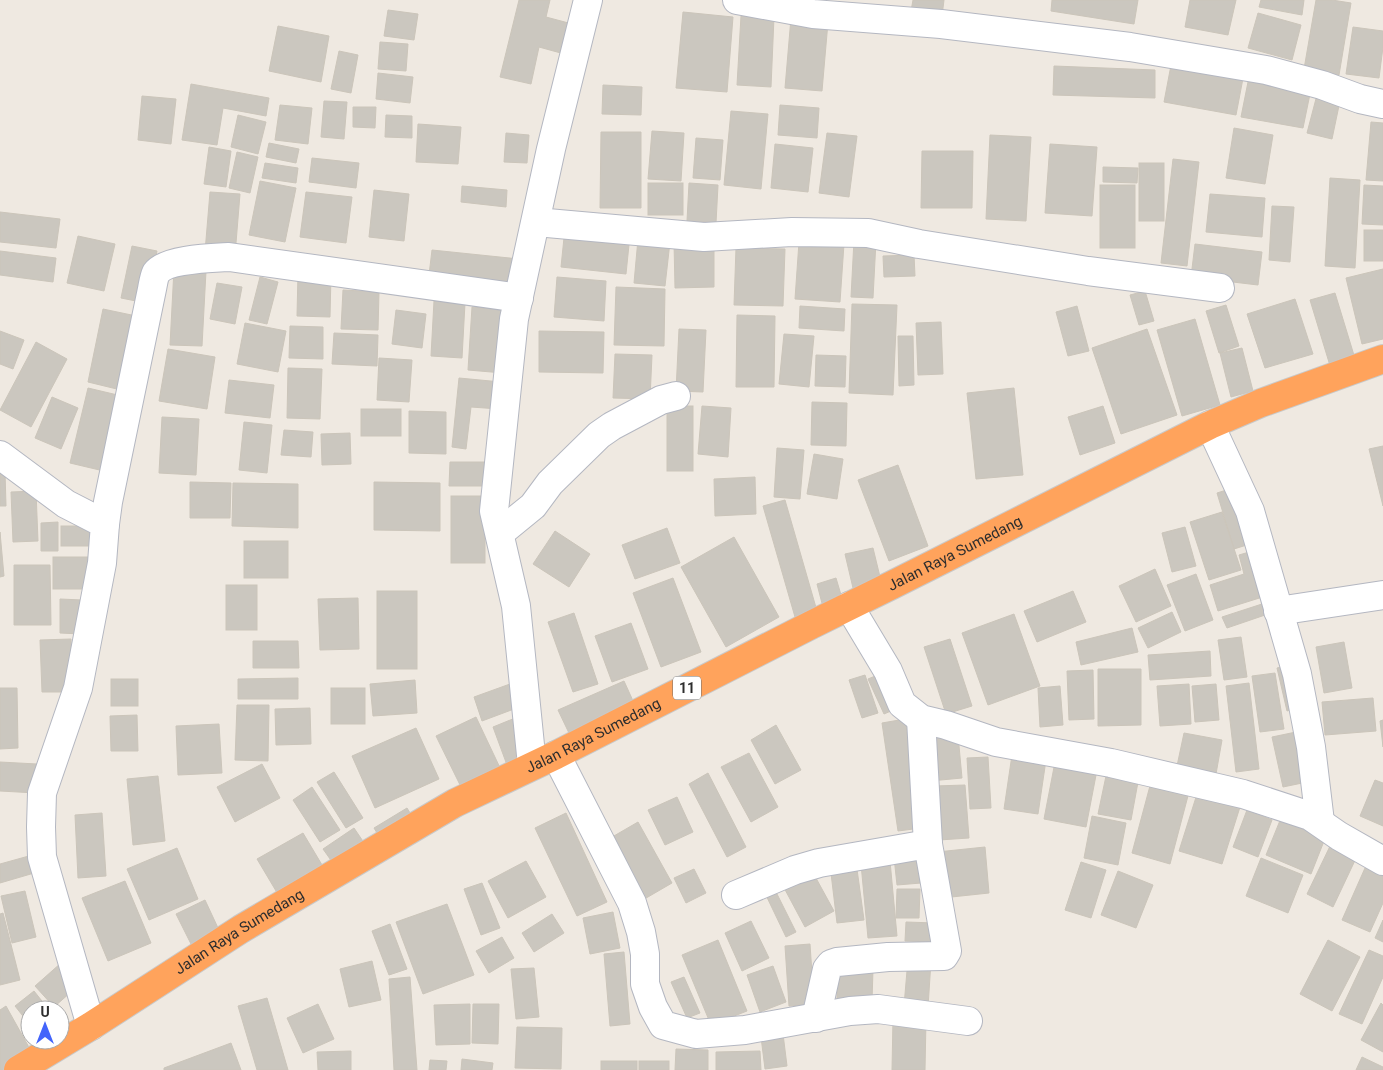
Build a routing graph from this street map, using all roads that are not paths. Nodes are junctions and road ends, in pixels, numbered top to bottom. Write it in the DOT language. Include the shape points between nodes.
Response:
graph roads {
  1 [pos="588,0"];
  2 [pos="737,0"];
  3 [pos="1383,104"];
  4 [pos="536,222"];
  5 [pos="1220,288"];
  6 [pos="519,298"];
  7 [pos="1383,359"];
  8 [pos="676,396"];
  9 [pos="1210,425"];
  10 [pos="0,455"];
  11 [pos="105,524"];
  12 [pos="500,533"];
  13 [pos="1383,595"];
  14 [pos="850,606"];
  15 [pos="1278,611"];
  16 [pos="921,719"];
  17 [pos="544,760"];
  18 [pos="1320,822"];
  19 [pos="928,844"];
  20 [pos="1383,861"];
  21 [pos="736,895"];
  22 [pos="816,1018"];
  23 [pos="968,1021"];
  24 [pos="91,1026"];
  25 [pos="18,1070"];
  1 -- 4 [label="street"];
  2 -- 3 [label="street" via="813,14 941,24 1130,46 1266,70"];
  4 -- 5 [label="street" via="704,236 868,233 1088,271"];
  4 -- 6 [label="street"];
  6 -- 11 [label="street" via="229,257 164,266 156,274 152,289"];
  6 -- 12 [label="street" via="514,319 494,511"];
  7 -- 9 [label="highway, Jalan Raya Sumedang / 11"];
  8 -- 12 [label="street" via="661,400 599,435 550,483 533,506"];
  9 -- 14 [label="highway, Jalan Raya Sumedang / 11"];
  9 -- 15 [label="street" via="1250,511"];
  10 -- 11 [label="street" via="66,504"];
  11 -- 24 [label="street" via="102,564 78,688 42,793 41,827 42,857"];
  12 -- 17 [label="street"];
  13 -- 15 [label="street"];
  14 -- 16 [label="street" via="888,671 902,704"];
  14 -- 17 [label="highway, Jalan Raya Sumedang / 11"];
  15 -- 18 [label="street" via="1297,674 1311,747"];
  16 -- 18 [label="street" via="996,742 1111,763 1243,794"];
  16 -- 19 [label="street"];
  17 -- 22 [label="street" via="632,903 645,954 645,984 652,1007 663,1025 696,1034 746,1030"];
  17 -- 24 [label="highway, Jalan Raya Sumedang / 11" via="455,803 241,929"];
  18 -- 20 [label="street"];
  19 -- 21 [label="street" via="819,863"];
  19 -- 22 [label="street" via="946,954 831,964 827,968"];
  22 -- 23 [label="street" via="878,1009"];
  24 -- 25 [label="highway, Jalan Raya Sumedang / 11"];
}
